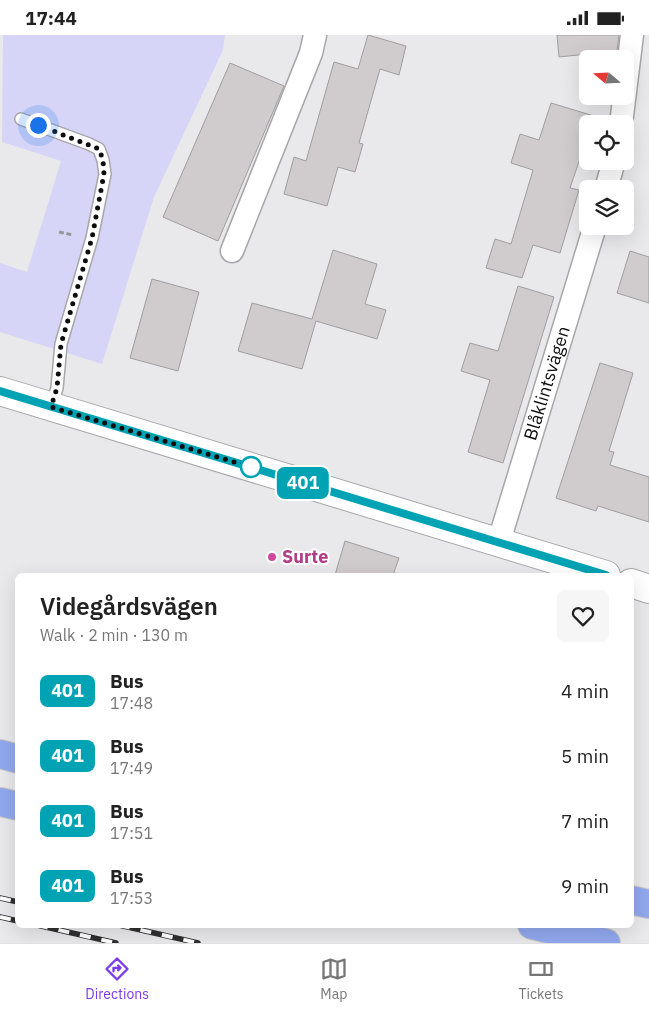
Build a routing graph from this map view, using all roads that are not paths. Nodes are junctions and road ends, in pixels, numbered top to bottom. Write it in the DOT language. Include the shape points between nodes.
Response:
graph roads {
  1 [pos="315,35"];
  2 [pos="632,35"];
  3 [pos="622,115"];
  4 [pos="21,119"];
  5 [pos="592,235"];
  6 [pos="232,251"];
  7 [pos="0,391"];
  8 [pos="51,407"];
  9 [pos="499,541"];
  10 [pos="600,573"];
  11 [pos="634,584"];
  12 [pos="649,589"];
  13 [pos="0,755"];
  14 [pos="15,758"];
  15 [pos="0,802"];
  16 [pos="15,805"];
  17 [pos="634,901"];
  18 [pos="649,904"];
  19 [pos="544,928"];
  20 [pos="606,943"];
  1 -- 6 [label="street" via="311,53"];
  2 -- 3 [label="street"];
  4 -- 8 [label="lane" via="89,144 99,149 103,160 104,174 92,238 61,344 57,388"];
  5 -- 9 [label="street, Blåklintsvägen"];
  7 -- 8 [label="street"];
  8 -- 9 [label="street"];
  9 -- 10 [label="street"];
  11 -- 12 [label="street"];
  13 -- 14 [label="highway"];
  15 -- 16 [label="highway"];
  17 -- 18 [label="highway"];
  19 -- 20 [label="highway"];
}
